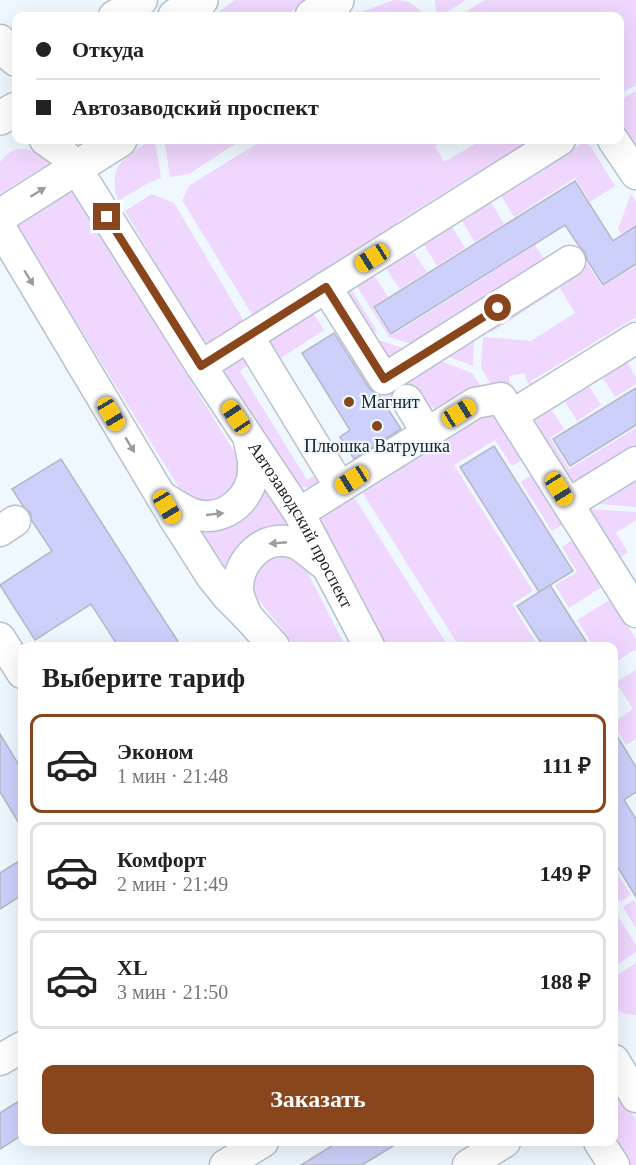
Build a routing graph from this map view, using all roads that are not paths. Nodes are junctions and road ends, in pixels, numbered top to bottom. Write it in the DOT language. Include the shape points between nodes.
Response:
graph roads {
  1 [pos="142,0"];
  2 [pos="201,0"];
  3 [pos="121,12"];
  4 [pos="182,12"];
  5 [pos="0,40"];
  6 [pos="12,58"];
  7 [pos="51,144"];
  8 [pos="114,144"];
  9 [pos="554,144"];
  10 [pos="616,144"];
  11 [pos="76,168"];
  12 [pos="636,174"];
  13 [pos="0,216"];
  14 [pos="0,227"];
  15 [pos="570,261"];
  16 [pos="326,287"];
  17 [pos="248,336"];
  18 [pos="636,338"];
  19 [pos="201,366"];
  20 [pos="407,400"];
  21 [pos="512,415"];
  22 [pos="427,433"];
  23 [pos="247,434"];
  24 [pos="636,462"];
  25 [pos="340,488"];
  26 [pos="161,496"];
  27 [pos="568,504"];
  28 [pos="299,513"];
  29 [pos="328,567"];
  30 [pos="631,594"];
  31 [pos="247,616"];
  32 [pos="0,638"];
  33 [pos="270,642"];
  34 [pos="367,642"];
  35 [pos="18,667"];
  36 [pos="18,1049"];
  37 [pos="0,1060"];
  38 [pos="623,1064"];
  39 [pos="636,1097"];
  40 [pos="256,1146"];
  41 [pos="498,1146"];
  42 [pos="602,1146"];
  43 [pos="225,1165"];
  44 [pos="468,1165"];
  45 [pos="614,1165"];
  1 -- 3 [label="street"];
  2 -- 4 [label="main road"];
  5 -- 6 [label="street"];
  7 -- 11 [label="street, Автозаводский проспект"];
  8 -- 11 [label="main road"];
  9 -- 16 [label="street"];
  10 -- 12 [label="street"];
  13 -- 11 [label="main road, one-way"];
  11 -- 19 [label="street, Автозаводский проспект"];
  14 -- 26 [label="street, one-way"];
  15 -- 16 [label="street" via="384,379"];
  16 -- 17 [label="street"];
  17 -- 19 [label="street"];
  17 -- 25 [label="street"];
  18 -- 21 [label="street"];
  19 -- 23 [label="street, Автозаводский проспект"];
  20 -- 22 [label="street"];
  21 -- 22 [label="street" via="501,398 475,403"];
  21 -- 27 [label="street"];
  22 -- 25 [label="street"];
  26 -- 23 [label="street, one-way" via="193,514 226,513 247,494 252,480 254,464"];
  23 -- 28 [label="street, Автозаводский проспект"];
  24 -- 27 [label="street"];
  25 -- 28 [label="street"];
  26 -- 31 [label="street" via="211,576"];
  27 -- 30 [label="street"];
  28 -- 29 [label="street, Автозаводский проспект"];
  29 -- 31 [label="street, one-way" via="298,545 284,541 257,548 239,575 238,591"];
  29 -- 34 [label="street, Автозаводский проспект"];
  31 -- 33 [label="street"];
  32 -- 35 [label="street"];
  36 -- 37 [label="street"];
  38 -- 39 [label="street"];
  40 -- 43 [label="street"];
  41 -- 44 [label="street"];
  42 -- 45 [label="street"];
}
